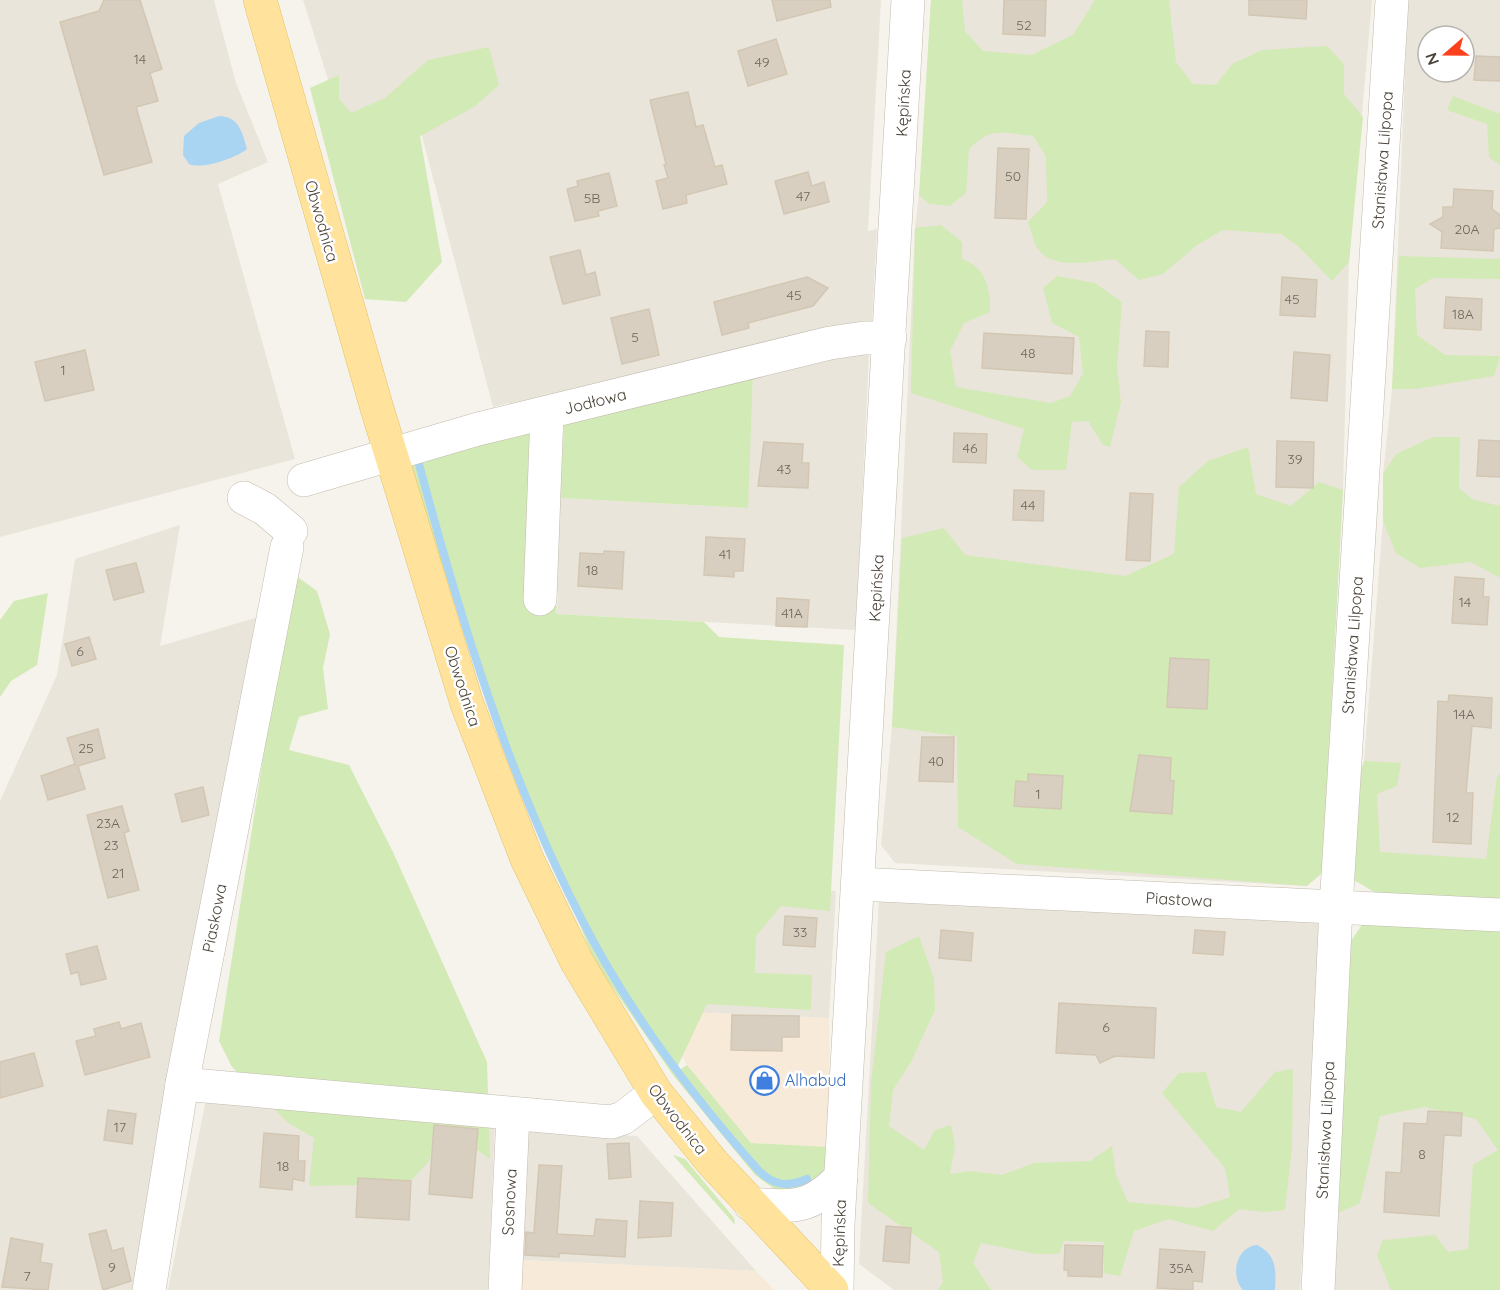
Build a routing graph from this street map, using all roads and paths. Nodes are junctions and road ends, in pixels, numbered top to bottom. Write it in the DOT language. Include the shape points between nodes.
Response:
graph roads {
  1 [pos="260,0"];
  2 [pos="908,0"];
  3 [pos="1392,0"];
  4 [pos="890,338"];
  5 [pos="547,412"];
  6 [pos="390,453"];
  7 [pos="304,480"];
  8 [pos="244,498"];
  9 [pos="540,599"];
  10 [pos="858,884"];
  11 [pos="1336,907"];
  12 [pos="1500,915"];
  13 [pos="182,1084"];
  14 [pos="656,1093"];
  15 [pos="513,1114"];
  16 [pos="841,1177"];
  17 [pos="750,1204"];
  18 [pos="149,1290"];
  19 [pos="505,1290"];
  20 [pos="831,1290"];
  21 [pos="837,1290"];
  22 [pos="1318,1290"];
  1 -- 6 [label="main road, Obwodnica"];
  2 -- 4 [label="street, Kępińska"];
  3 -- 11 [label="street, Stanisława Lilpopa"];
  4 -- 5 [label="street, Jodłowa" via="831,343"];
  4 -- 10 [label="street, Kępińska"];
  5 -- 6 [label="street, Jodłowa"];
  5 -- 9 [label="street"];
  6 -- 7 [label="street, Jodłowa"];
  6 -- 14 [label="main road, Obwodnica" via="467,704 527,859 578,962"];
  8 -- 13 [label="street, Piaskowa" via="265,509 289,539"];
  10 -- 11 [label="street, Piastowa"];
  10 -- 16 [label="street, Kępińska"];
  11 -- 12 [label="street, Piastowa"];
  11 -- 22 [label="street, Stanisława Lilpopa"];
  13 -- 15 [label="street"];
  13 -- 18 [label="street, Piaskowa"];
  14 -- 15 [label="street" via="616,1121"];
  14 -- 17 [label="main road, Obwodnica"];
  15 -- 19 [label="street, Sosnowa"];
  16 -- 17 [label="street, Kępińska" via="805,1204"];
  16 -- 21 [label="street, Kępińska"];
  17 -- 20 [label="main road, Obwodnica"];
}
